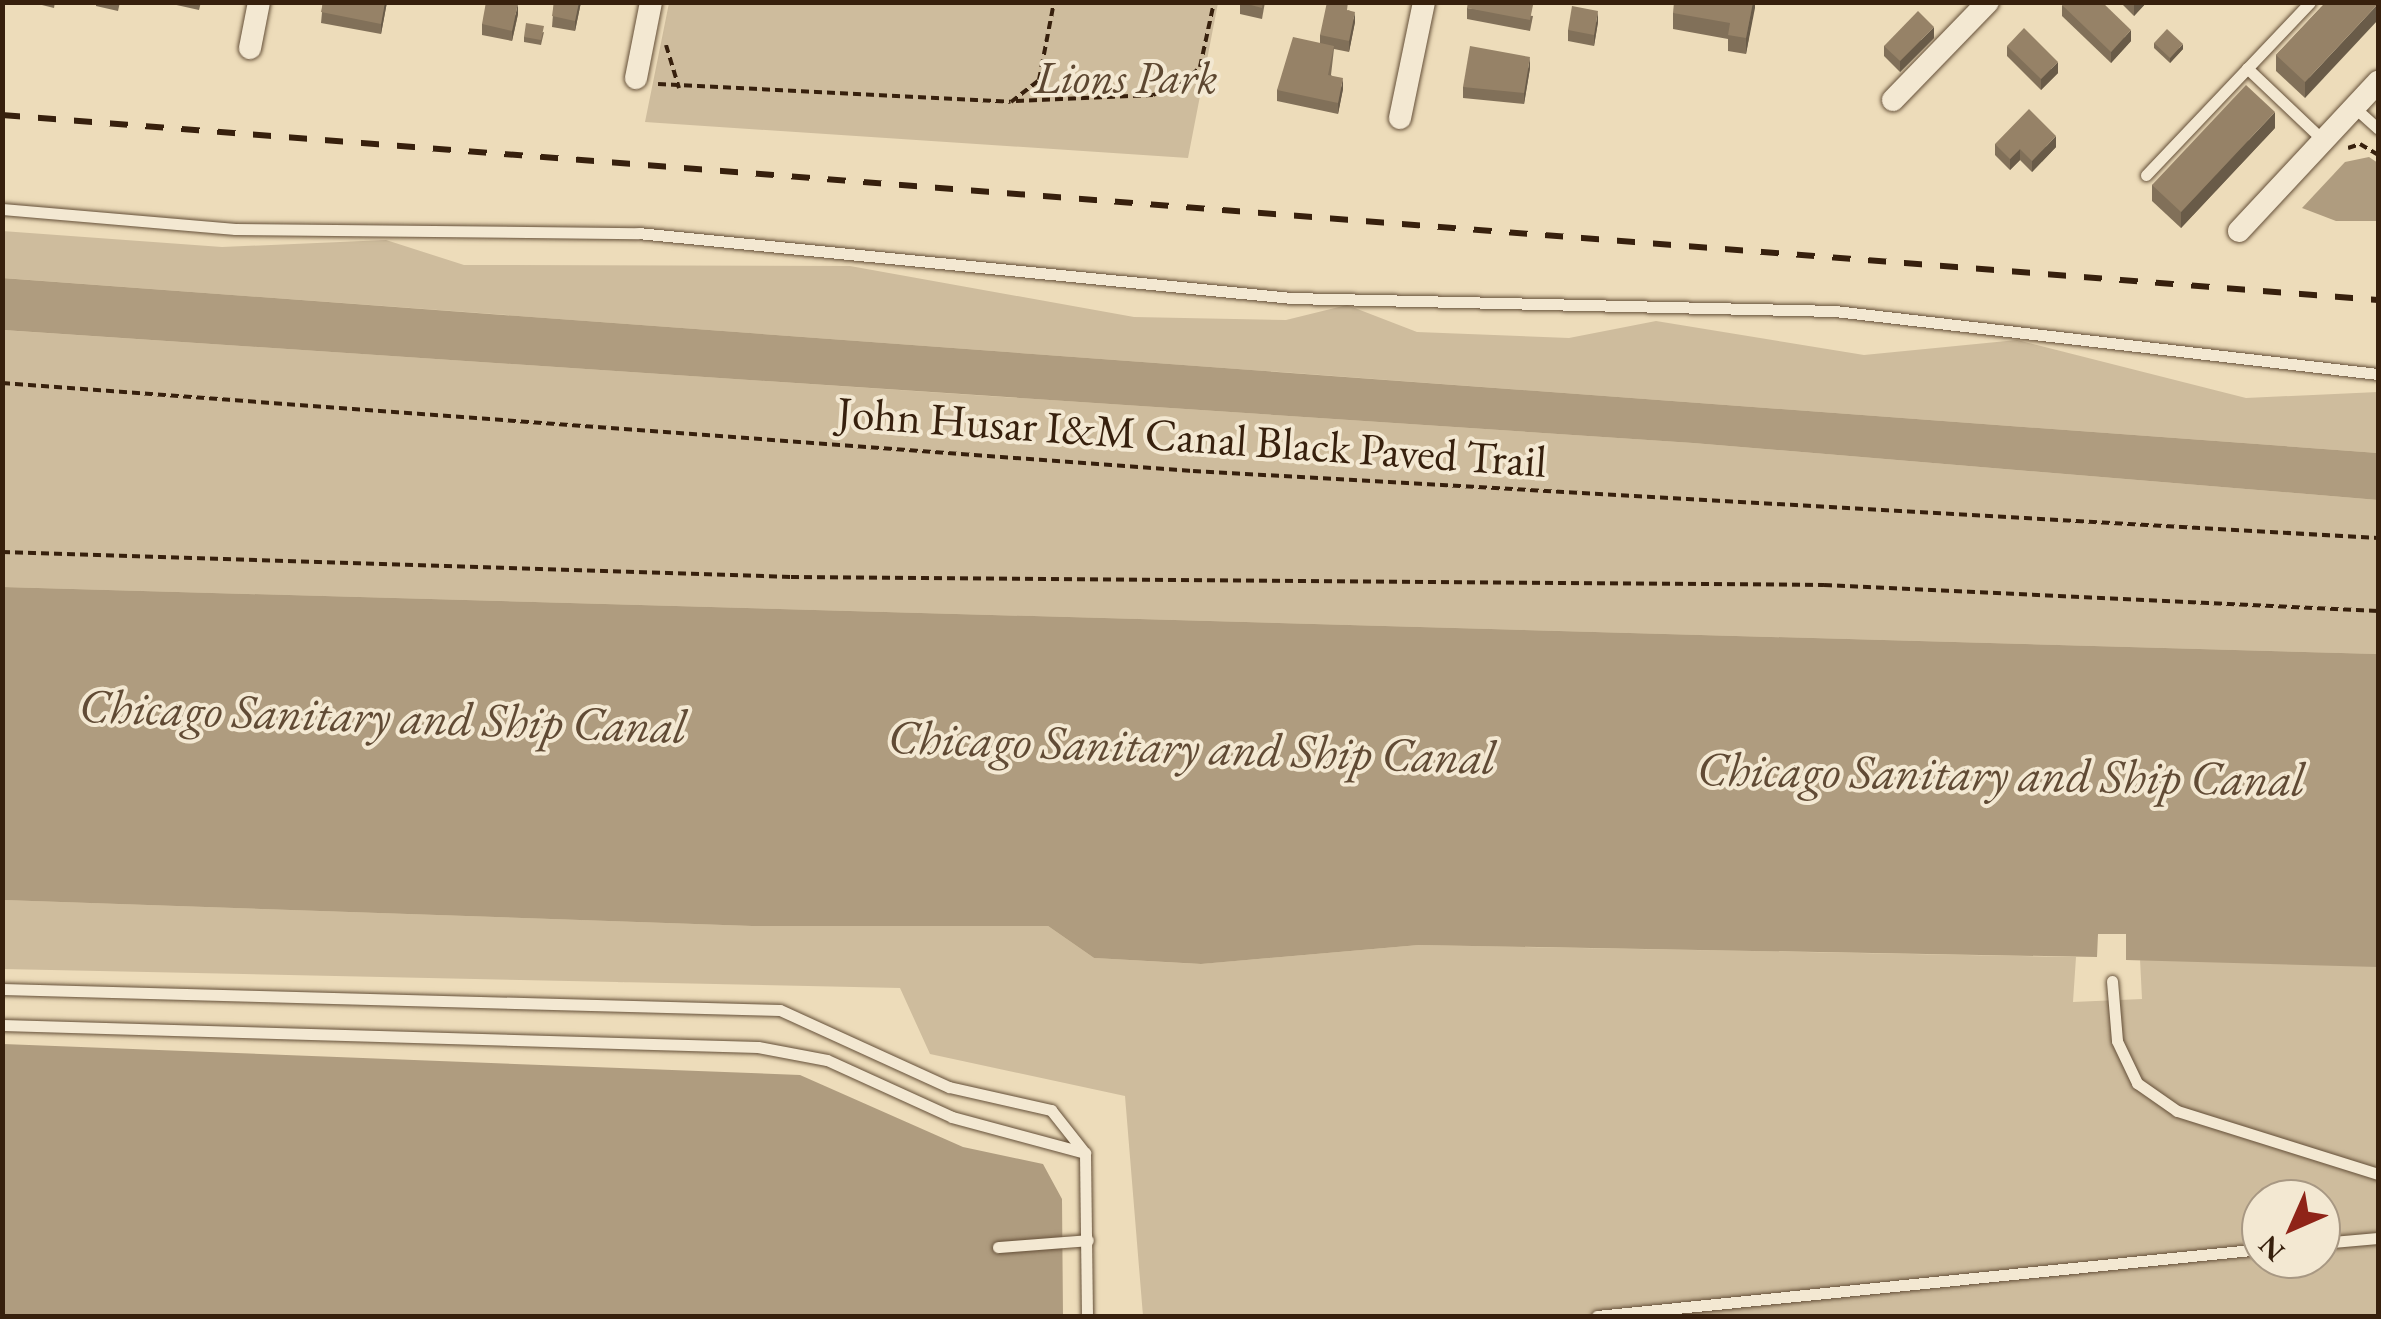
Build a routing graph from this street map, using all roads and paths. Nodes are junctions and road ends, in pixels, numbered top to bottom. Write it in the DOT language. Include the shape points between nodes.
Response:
graph roads {
  1 [pos="259,2"];
  2 [pos="651,2"];
  3 [pos="1054,2"];
  4 [pos="1214,2"];
  5 [pos="1424,2"];
  6 [pos="1988,2"];
  7 [pos="2310,2"];
  8 [pos="668,29"];
  9 [pos="250,48"];
  10 [pos="2247,68"];
  11 [pos="636,78"];
  12 [pos="2377,85"];
  13 [pos="680,90"];
  14 [pos="1894,100"];
  15 [pos="1012,102"];
  16 [pos="2355,108"];
  17 [pos="1400,118"];
  18 [pos="2378,129"];
  19 [pos="2324,141"];
  20 [pos="2146,175"];
  21 [pos="2,209"];
  22 [pos="2238,231"];
  23 [pos="2378,374"];
  24 [pos="2,383"];
  25 [pos="2378,538"];
  26 [pos="2,552"];
  27 [pos="2378,610"];
  28 [pos="2112,981"];
  29 [pos="2,989"];
  30 [pos="2,1026"];
  31 [pos="1085,1152"];
  32 [pos="2378,1174"];
  33 [pos="2378,1238"];
  34 [pos="1088,1240"];
  35 [pos="2341,1241"];
  36 [pos="998,1247"];
  37 [pos="2241,1251"];
  38 [pos="1085,1312"];
  39 [pos="1596,1316"];
  1 -- 9 [label="street"];
  2 -- 11 [label="street"];
  3 -- 15 [label="path" via="1039,80"];
  4 -- 15 [label="path" via="1200,68 1170,90"];
  5 -- 17 [label="street"];
  6 -- 14 [label="street"];
  7 -- 10 [label="lane"];
  8 -- 13 [label="path"];
  10 -- 19 [label="lane"];
  10 -- 20 [label="lane"];
  11 -- 13 [label="path"];
  12 -- 16 [label="street"];
  13 -- 15 [label="path"];
  16 -- 18 [label="lane"];
  16 -- 19 [label="street"];
  19 -- 22 [label="street"];
  21 -- 23 [label="lane" via="235,229 638,233 1291,298 1835,311"];
  24 -- 25 [label="path, John Husar I&M Canal Black Paved Trail" via="1193,471"];
  26 -- 27 [label="path" via="791,577 1824,585"];
  28 -- 32 [label="lane" via="2116,1042 2137,1083 2177,1111"];
  29 -- 31 [label="lane" via="780,1010 949,1088 1051,1110"];
  30 -- 31 [label="lane" via="758,1046 828,1060 952,1117"];
  31 -- 34 [label="lane"];
  33 -- 35 [label="lane"];
  34 -- 36 [label="lane"];
  34 -- 38 [label="lane"];
  37 -- 39 [label="lane"];
}
